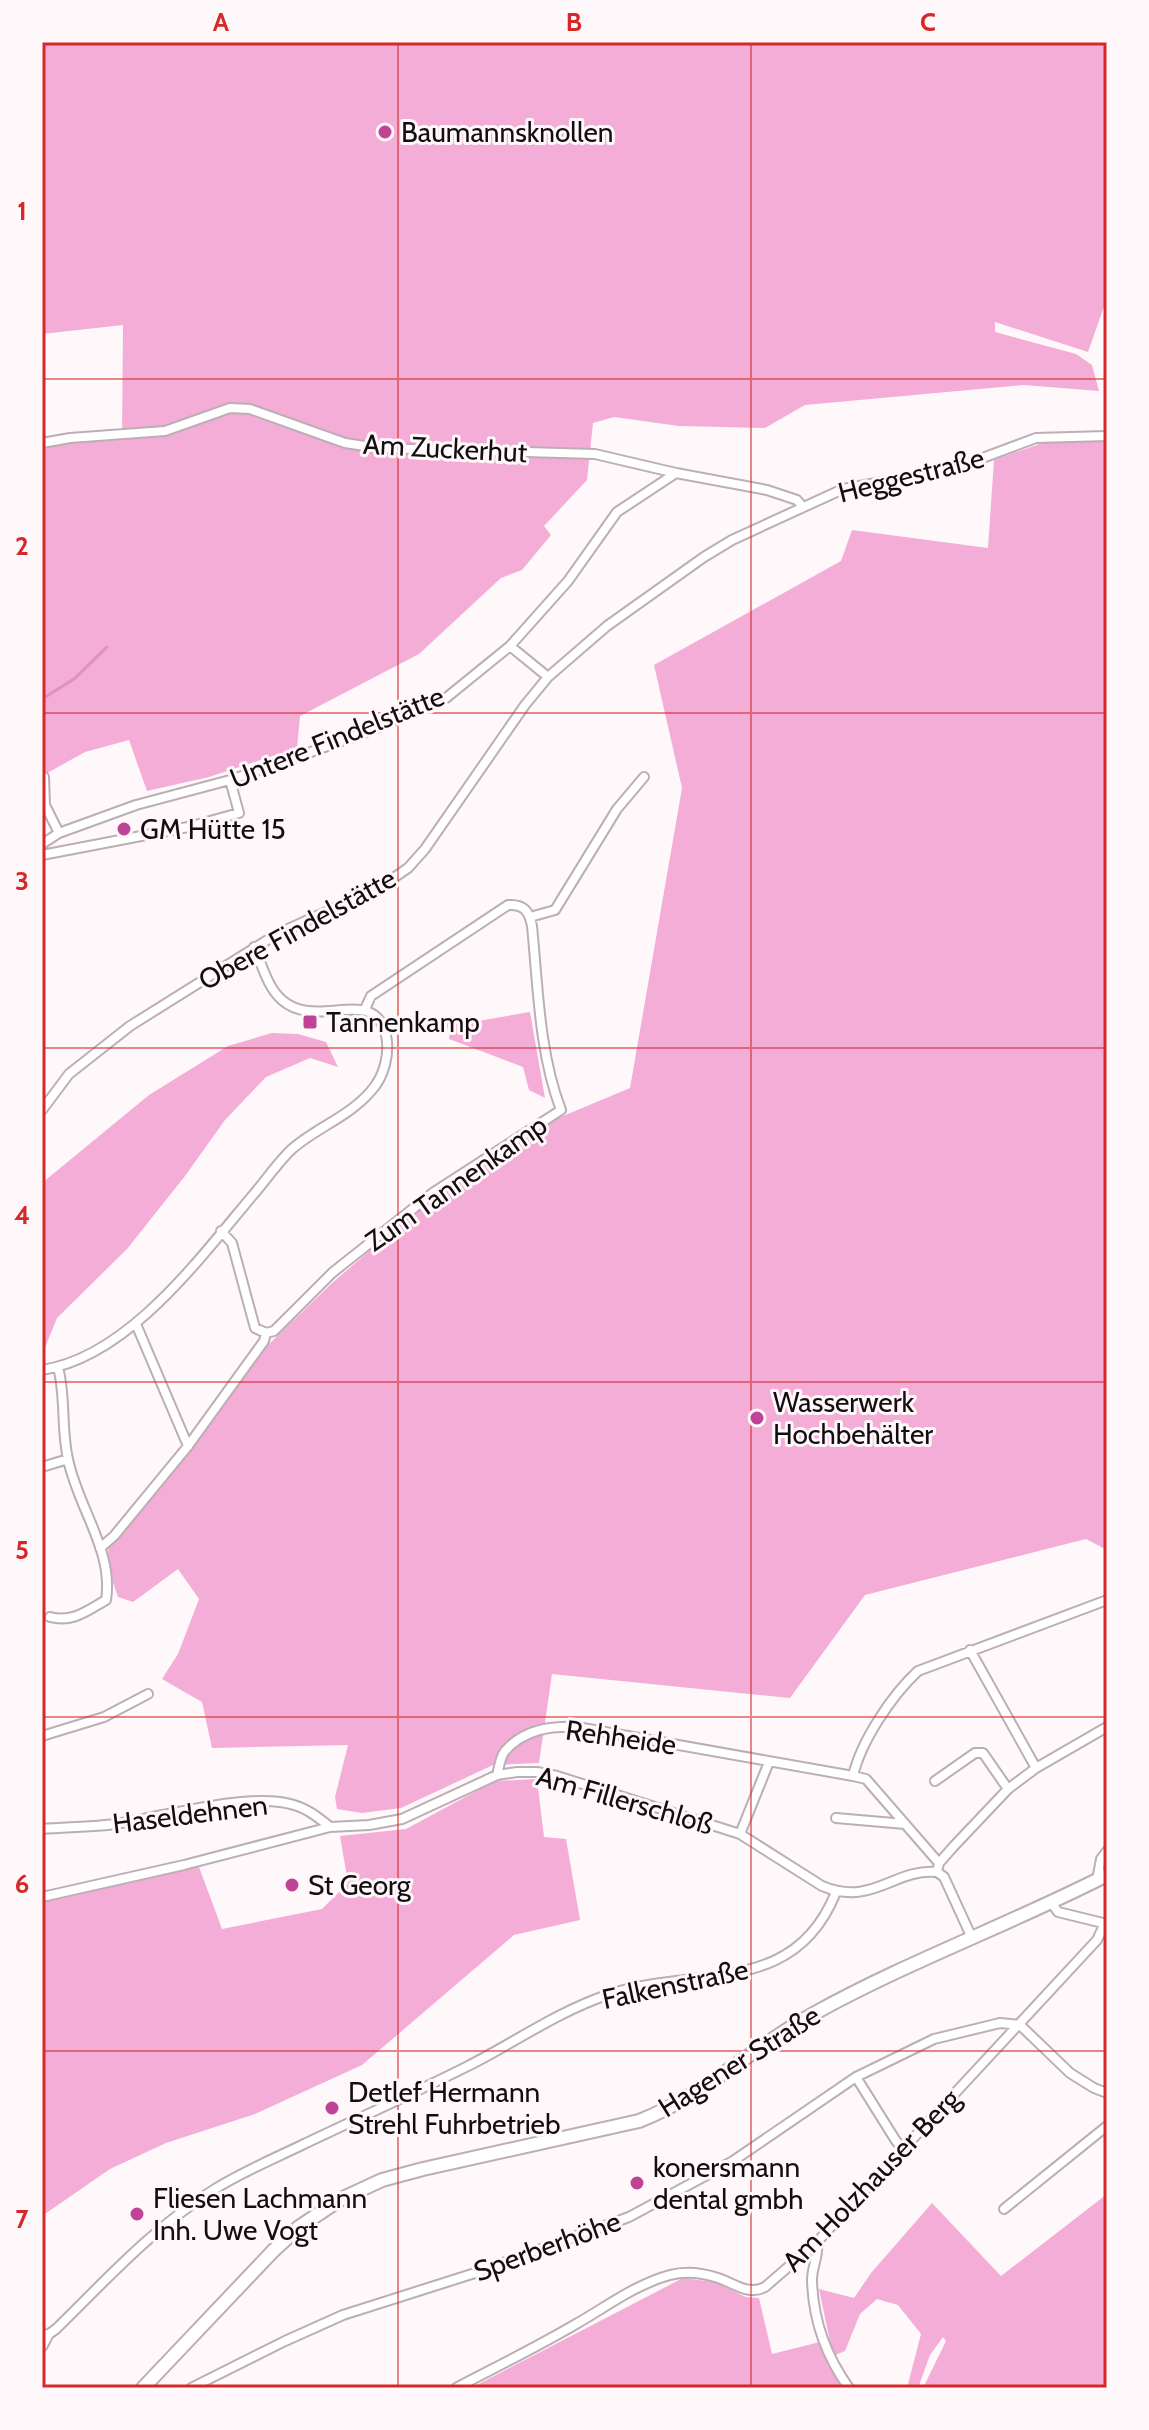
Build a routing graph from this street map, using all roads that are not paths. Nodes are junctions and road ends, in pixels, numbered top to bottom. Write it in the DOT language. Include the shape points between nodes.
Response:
graph roads {
  1 [pos="1107,436"];
  2 [pos="42,443"];
  3 [pos="676,473"];
  4 [pos="802,506"];
  5 [pos="641,602"];
  6 [pos="510,646"];
  7 [pos="548,677"];
  8 [pos="44,777"];
  9 [pos="644,777"];
  10 [pos="230,780"];
  11 [pos="59,833"];
  12 [pos="42,844"];
  13 [pos="42,855"];
  14 [pos="530,917"];
  15 [pos="254,947"];
  16 [pos="365,1009"];
  17 [pos="42,1110"];
  18 [pos="221,1231"];
  19 [pos="136,1324"];
  20 [pos="266,1333"];
  21 [pos="58,1367"];
  22 [pos="42,1370"];
  23 [pos="188,1446"];
  24 [pos="68,1459"];
  25 [pos="42,1467"];
  26 [pos="100,1548"];
  27 [pos="1107,1600"];
  28 [pos="50,1617"];
  29 [pos="970,1650"];
  30 [pos="148,1694"];
  31 [pos="1107,1727"];
  32 [pos="42,1736"];
  33 [pos="769,1762"];
  34 [pos="1036,1768"];
  35 [pos="497,1775"];
  36 [pos="853,1776"];
  37 [pos="935,1781"];
  38 [pos="1008,1789"];
  39 [pos="836,1818"];
  40 [pos="905,1824"];
  41 [pos="330,1827"];
  42 [pos="42,1829"];
  43 [pos="740,1834"];
  44 [pos="1107,1851"];
  45 [pos="938,1867"];
  46 [pos="1102,1878"];
  47 [pos="836,1892"];
  48 [pos="42,1897"];
  49 [pos="1051,1902"];
  50 [pos="1106,1924"];
  51 [pos="972,1938"];
  52 [pos="1020,2025"];
  53 [pos="856,2077"];
  54 [pos="1107,2093"];
  55 [pos="1107,2126"];
  56 [pos="904,2149"];
  57 [pos="1004,2209"];
  58 [pos="817,2242"];
  59 [pos="46,2334"];
  60 [pos="42,2347"];
  61 [pos="143,2388"];
  62 [pos="191,2388"];
  63 [pos="456,2388"];
  64 [pos="849,2388"];
  1 -- 4 [label="street, Heggestraße" via="1036,438 972,464 843,489"];
  2 -- 3 [label="street, Am Zuckerhut" via="165,431 230,408 250,409 367,447 573,452"];
  3 -- 4 [label="street, Am Zuckerhut" via="767,490"];
  3 -- 6 [label="street, Untere Findelstätte" via="617,512 568,581"];
  4 -- 5 [label="street, Heggestraße" via="732,540"];
  5 -- 7 [label="street, Obere Findelstätte"];
  6 -- 7 [label="street"];
  6 -- 10 [label="street, Untere Findelstätte" via="446,698"];
  7 -- 15 [label="street, Obere Findelstätte" via="408,868 379,888"];
  8 -- 11 [label="street" via="45,805"];
  9 -- 14 [label="street" via="617,809 555,910"];
  10 -- 11 [label="street, Untere Findelstätte"];
  10 -- 13 [label="street, Untere Findelstätte" via="239,813"];
  11 -- 12 [label="street, Untere Findelstätte"];
  14 -- 16 [label="street" via="518,904 508,905 371,996"];
  14 -- 20 [label="street, Zum Tannenkamp" via="543,1031 561,1110 434,1192"];
  15 -- 16 [label="street" via="270,985 294,1009 311,1014"];
  15 -- 17 [label="street, Obere Findelstätte" via="95,1051"];
  16 -- 18 [label="street" via="383,1024 387,1038 382,1075 354,1106 291,1150"];
  18 -- 19 [label="street"];
  18 -- 20 [label="street" via="232,1243 255,1328"];
  19 -- 21 [label="street" via="91,1354"];
  19 -- 23 [label="street"];
  20 -- 23 [label="street, Zum Tannenkamp"];
  21 -- 22 [label="street"];
  21 -- 24 [label="street"];
  23 -- 26 [label="street, Zum Tannenkamp"];
  24 -- 25 [label="street"];
  24 -- 26 [label="street"];
  26 -- 28 [label="street" via="106,1600 76,1617"];
  27 -- 29 [label="street"];
  29 -- 34 [label="street"];
  29 -- 36 [label="street" via="918,1671 906,1682 863,1745"];
  30 -- 32 [label="street" via="104,1717"];
  31 -- 34 [label="street"];
  33 -- 35 [label="street, Rehheide" via="556,1727 540,1729 503,1753"];
  33 -- 36 [label="street, Rehheide"];
  33 -- 43 [label="street"];
  34 -- 38 [label="street"];
  35 -- 41 [label="street, Am Fillerschloß" via="402,1819"];
  35 -- 43 [label="street, Am Fillerschloß" via="557,1776"];
  36 -- 40 [label="street, Rehheide" via="866,1779"];
  37 -- 38 [label="street" via="975,1753 983,1753"];
  38 -- 45 [label="street"];
  39 -- 40 [label="street"];
  40 -- 45 [label="street, Rehheide"];
  41 -- 42 [label="street, Haseldehnen" via="292,1804 262,1802"];
  41 -- 48 [label="street, Am Fillerschloß"];
  43 -- 47 [label="street, Am Fillerschloß"];
  44 -- 46 [label="street" via="1101,1859"];
  45 -- 47 [label="street" via="873,1891"];
  45 -- 51 [label="street"];
  46 -- 49 [label="main road, Hagener Straße"];
  47 -- 59 [label="street, Falkenstraße" via="815,1931 798,1949 768,1965 650,1984 574,2008 216,2188 171,2220"];
  49 -- 50 [label="street" via="1058,1912"];
  49 -- 51 [label="main road, Hagener Straße"];
  50 -- 52 [label="street, Am Holzhauser Berg"];
  51 -- 61 [label="main road, Hagener Straße" via="795,2024 664,2111 382,2180 341,2199 273,2251"];
  52 -- 53 [label="street, Sperberhöhe" via="1000,2023 934,2039"];
  52 -- 54 [label="street" via="1070,2073"];
  52 -- 56 [label="street, Am Holzhauser Berg"];
  53 -- 56 [label="street"];
  53 -- 62 [label="street, Sperberhöhe" via="733,2161 629,2217 343,2315"];
  55 -- 57 [label="street"];
  56 -- 58 [label="street, Am Holzhauser Berg"];
  58 -- 63 [label="street, Am Holzhauser Berg" via="758,2290 697,2273 672,2274 646,2284"];
  58 -- 64 [label="street" via="812,2278 821,2332 832,2365"];
  59 -- 60 [label="street, Falkenstraße"];
}
